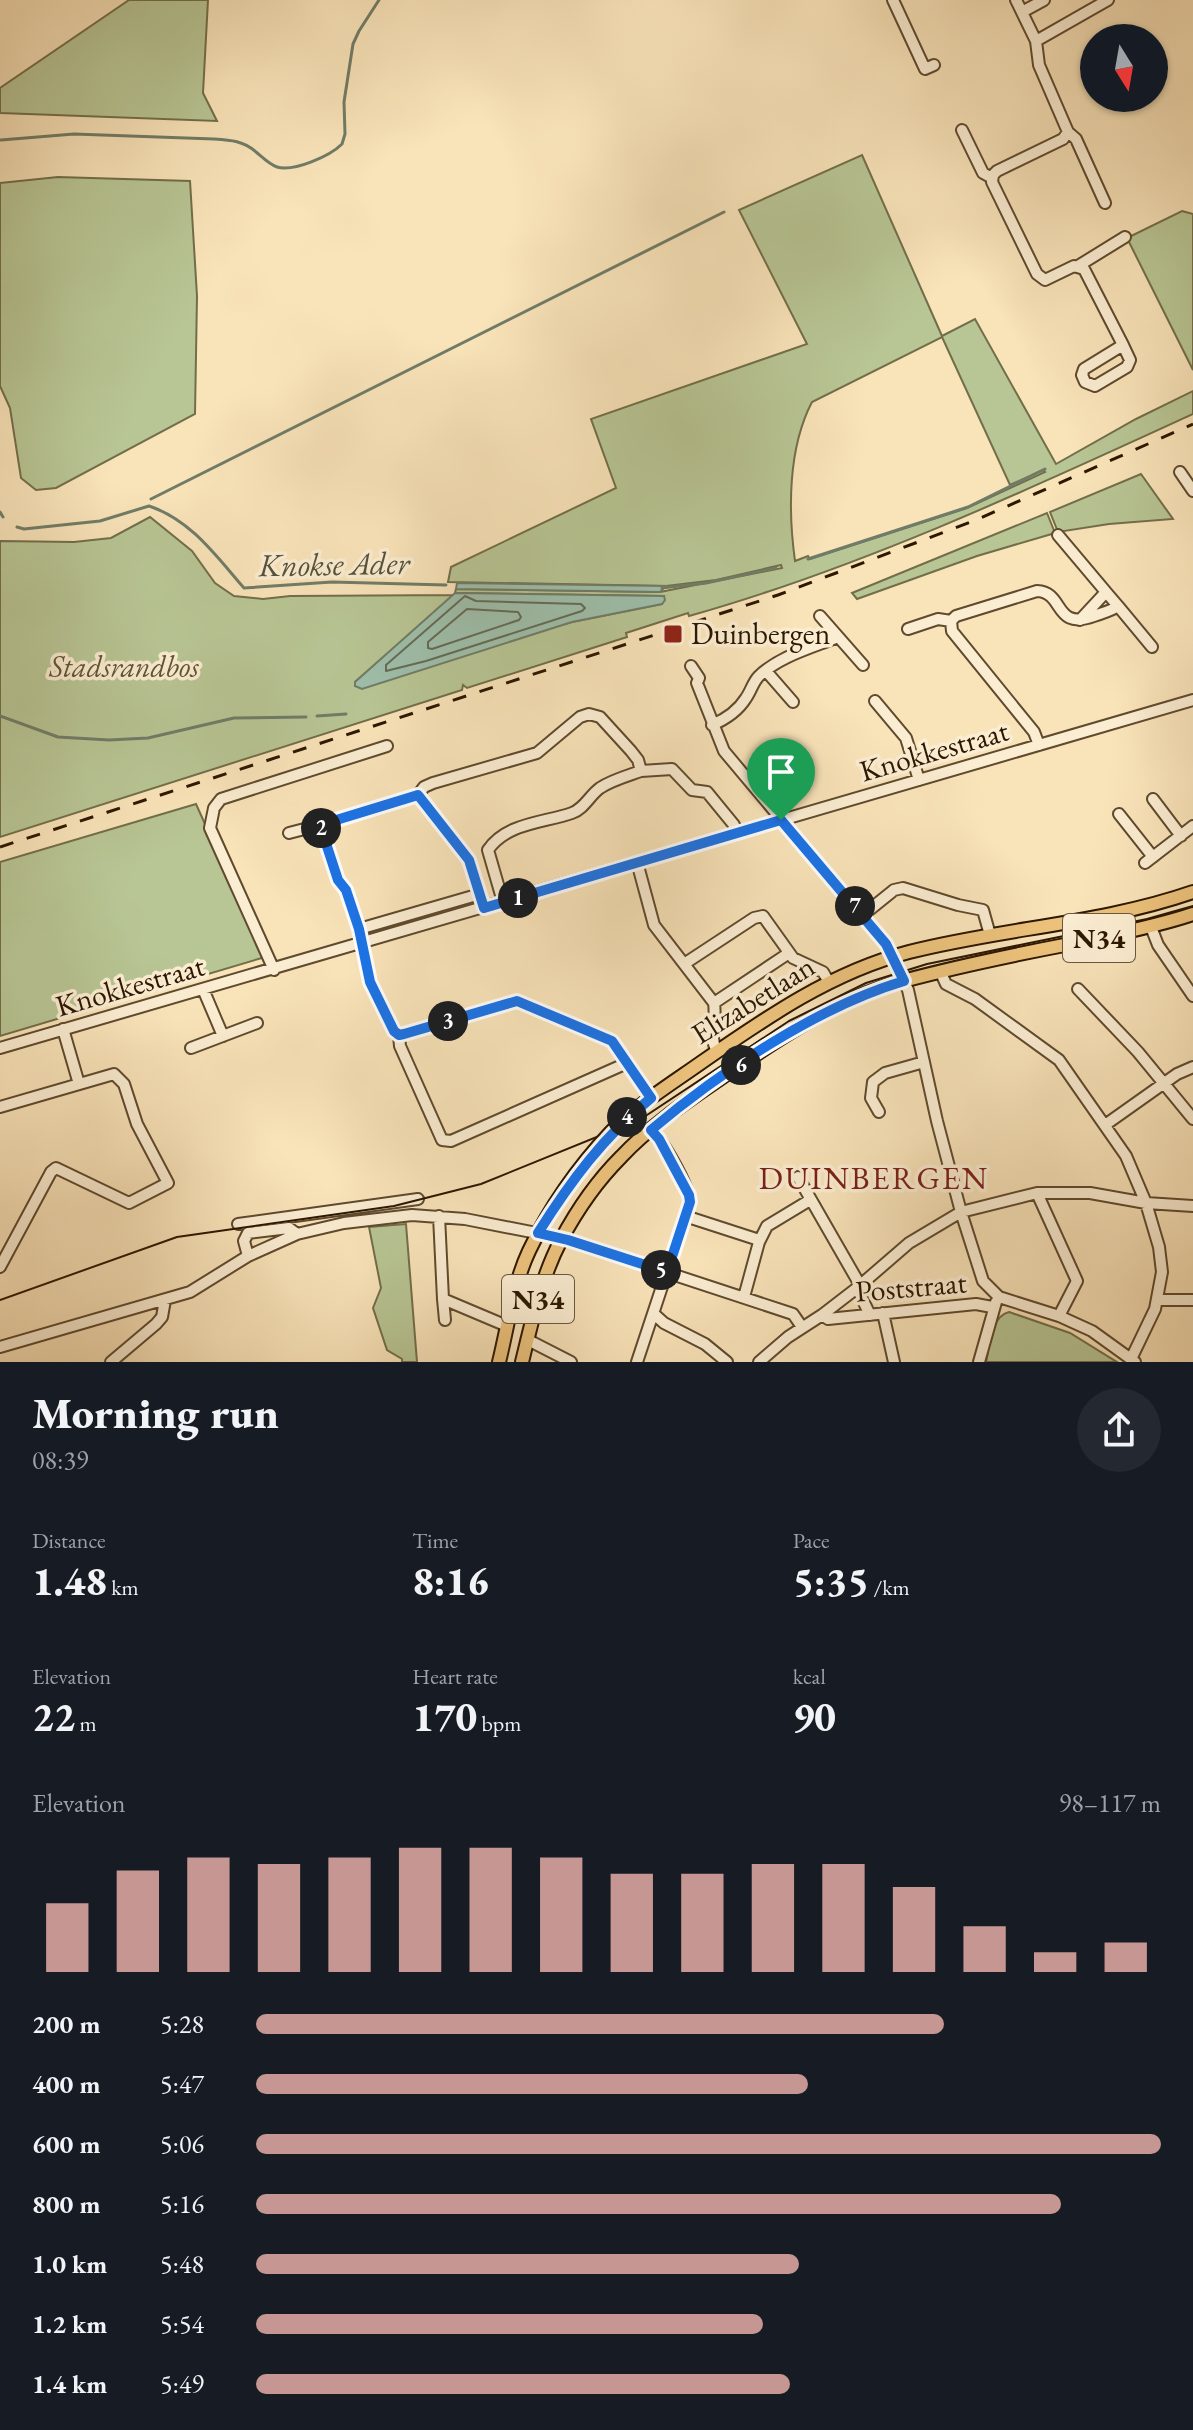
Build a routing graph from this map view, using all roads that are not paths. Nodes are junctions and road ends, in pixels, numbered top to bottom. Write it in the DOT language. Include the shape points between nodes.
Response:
graph roads {
  1 [pos="893,0"];
  2 [pos="1016,0"];
  3 [pos="1044,0"];
  4 [pos="1108,0"];
  5 [pos="1022,12"];
  6 [pos="1036,41"];
  7 [pos="934,65"];
  8 [pos="962,130"];
  9 [pos="1068,132"];
  10 [pos="992,178"];
  11 [pos="1105,203"];
  12 [pos="1125,237"];
  13 [pos="1078,266"];
  14 [pos="1123,345"];
  15 [pos="1180,472"];
  16 [pos="1193,491"];
  17 [pos="1058,535"];
  18 [pos="1106,592"];
  19 [pos="1118,606"];
  20 [pos="820,616"];
  21 [pos="1080,620"];
  22 [pos="951,621"];
  23 [pos="908,629"];
  24 [pos="838,637"];
  25 [pos="1152,647"];
  26 [pos="863,665"];
  27 [pos="691,666"];
  28 [pos="766,671"];
  29 [pos="1193,700"];
  30 [pos="875,701"];
  31 [pos="793,702"];
  32 [pos="712,725"];
  33 [pos="1039,745"];
  34 [pos="387,746"];
  35 [pos="641,771"];
  36 [pos="919,780"];
  37 [pos="418,795"];
  38 [pos="1153,799"];
  39 [pos="1119,814"];
  40 [pos="781,820"];
  41 [pos="320,825"];
  42 [pos="1193,826"];
  43 [pos="289,833"];
  44 [pos="736,833"];
  45 [pos="1181,836"];
  46 [pos="488,850"];
  47 [pos="469,860"];
  48 [pos="637,862"];
  49 [pos="1193,892"];
  50 [pos="480,894"];
  51 [pos="503,902"];
  52 [pos="484,908"];
  53 [pos="1193,914"];
  54 [pos="863,915"];
  55 [pos="1151,927"];
  56 [pos="359,929"];
  57 [pos="990,935"];
  58 [pos="363,944"];
  59 [pos="789,953"];
  60 [pos="892,956"];
  61 [pos="684,964"];
  62 [pos="274,970"];
  63 [pos="941,973"];
  64 [pos="904,981"];
  65 [pos="829,982"];
  66 [pos="203,989"];
  67 [pos="1078,989"];
  68 [pos="1193,996"];
  69 [pos="714,1003"];
  70 [pos="257,1023"];
  71 [pos="63,1029"];
  72 [pos="399,1035"];
  73 [pos="223,1036"];
  74 [pos="0,1048"];
  75 [pos="191,1048"];
  76 [pos="717,1051"];
  77 [pos="924,1062"];
  78 [pos="627,1063"];
  79 [pos="1193,1067"];
  80 [pos="79,1084"];
  81 [pos="1163,1084"];
  82 [pos="651,1098"];
  83 [pos="0,1107"];
  84 [pos="873,1111"];
  85 [pos="1193,1119"];
  86 [pos="1105,1125"];
  87 [pos="651,1130"];
  88 [pos="798,1177"];
  89 [pos="1037,1193"];
  90 [pos="418,1199"];
  91 [pos="810,1200"];
  92 [pos="394,1202"];
  93 [pos="1146,1203"];
  94 [pos="1193,1206"];
  95 [pos="961,1212"];
  96 [pos="397,1216"];
  97 [pos="439,1216"];
  98 [pos="685,1216"];
  99 [pos="238,1224"];
  100 [pos="538,1233"];
  101 [pos="297,1234"];
  102 [pos="562,1238"];
  103 [pos="759,1242"];
  104 [pos="248,1256"];
  105 [pos="0,1267"];
  106 [pos="667,1272"];
  107 [pos="859,1286"];
  108 [pos="744,1297"];
  109 [pos="443,1299"];
  110 [pos="165,1300"];
  111 [pos="1158,1300"];
  112 [pos="1193,1300"];
  113 [pos="996,1302"];
  114 [pos="883,1313"];
  115 [pos="654,1314"];
  116 [pos="822,1315"];
  117 [pos="870,1315"];
  118 [pos="1059,1316"];
  119 [pos="445,1320"];
  120 [pos="507,1326"];
  121 [pos="802,1327"];
  122 [pos="528,1340"];
  123 [pos="0,1347"];
  124 [pos="1133,1360"];
  125 [pos="111,1362"];
  126 [pos="499,1362"];
  127 [pos="522,1362"];
  128 [pos="571,1362"];
  129 [pos="637,1362"];
  130 [pos="727,1362"];
  131 [pos="759,1362"];
  132 [pos="894,1362"];
  133 [pos="979,1362"];
  1 -- 7 [label="street" via="925,69"];
  2 -- 5 [label="street"];
  3 -- 5 [label="street"];
  4 -- 6 [label="street"];
  5 -- 6 [label="street"];
  6 -- 9 [label="street" via="1039,65"];
  8 -- 10 [label="street" via="983,173"];
  9 -- 10 [label="street"];
  9 -- 11 [label="street"];
  10 -- 13 [label="street" via="1037,274 1045,280"];
  12 -- 13 [label="street"];
  13 -- 14 [label="street" via="1087,273"];
  14 -- 14 [label="street" via="1130,360 1127,367 1098,385 1085,382 1084,369"];
  15 -- 16 [label="street"];
  17 -- 18 [label="street"];
  18 -- 19 [label="street"];
  18 -- 21 [label="street"];
  19 -- 21 [label="street"];
  19 -- 25 [label="street"];
  20 -- 24 [label="street"];
  21 -- 22 [label="street" via="1068,619 1044,591"];
  22 -- 23 [label="street" via="932,620"];
  22 -- 33 [label="street" via="952,631"];
  24 -- 26 [label="street"];
  24 -- 28 [label="street"];
  27 -- 32 [label="street"];
  28 -- 31 [label="street"];
  28 -- 32 [label="street" via="736,711"];
  29 -- 33 [label="street, Knokkestraat"];
  30 -- 36 [label="street" via="906,738"];
  32 -- 40 [label="street" via="724,751"];
  33 -- 36 [label="street, Knokkestraat"];
  34 -- 62 [label="street" via="221,799 214,808 210,828"];
  35 -- 37 [label="street" via="638,760 600,717 589,714 537,753 433,783"];
  35 -- 44 [label="street" via="672,769 692,790 707,792"];
  35 -- 46 [label="street" via="599,789 576,812 505,832"];
  36 -- 40 [label="street, Knokkestraat"];
  37 -- 41 [label="street"];
  37 -- 47 [label="street"];
  38 -- 45 [label="street"];
  39 -- 45 [label="street" via="1149,860"];
  40 -- 44 [label="street, Knokkestraat"];
  40 -- 54 [label="street"];
  41 -- 43 [label="street"];
  41 -- 56 [label="street"];
  42 -- 45 [label="street"];
  44 -- 48 [label="street, Knokkestraat"];
  46 -- 47 [label="street"];
  46 -- 51 [label="street"];
  47 -- 50 [label="street"];
  48 -- 51 [label="street, Knokkestraat"];
  48 -- 61 [label="street" via="654,925"];
  49 -- 57 [label="main road, Elizabetlaan / N34"];
  50 -- 52 [label="street"];
  50 -- 56 [label="street"];
  51 -- 52 [label="street, Knokkestraat"];
  52 -- 58 [label="street, Knokkestraat"];
  53 -- 55 [label="main road, Elizabetlaan / N34"];
  54 -- 57 [label="street" via="903,888 983,910"];
  54 -- 60 [label="street"];
  55 -- 63 [label="main road, Elizabetlaan / N34"];
  55 -- 68 [label="street"];
  56 -- 58 [label="street"];
  57 -- 60 [label="main road, Elizabetlaan / N34"];
  58 -- 62 [label="street, Knokkestraat"];
  58 -- 72 [label="street" via="370,982"];
  59 -- 61 [label="street" via="759,916"];
  59 -- 65 [label="street" via="823,972"];
  59 -- 69 [label="street"];
  60 -- 64 [label="street"];
  60 -- 65 [label="main road, Elizabetlaan / N34"];
  61 -- 69 [label="street"];
  62 -- 66 [label="street, Knokkestraat"];
  63 -- 64 [label="main road, Elizabetlaan / N34"];
  63 -- 86 [label="street" via="946,984 1059,1060"];
  64 -- 77 [label="street"];
  64 -- 87 [label="main road, Elizabetlaan / N34" via="794,1030"];
  65 -- 76 [label="main road, Elizabetlaan / N34"];
  66 -- 71 [label="street, Knokkestraat"];
  66 -- 73 [label="street"];
  67 -- 81 [label="street"];
  69 -- 76 [label="street" via="712,1042"];
  70 -- 73 [label="street"];
  71 -- 74 [label="street, Knokkestraat"];
  71 -- 80 [label="street"];
  72 -- 78 [label="street" via="517,1001 612,1041"];
  72 -- 78 [label="street" via="446,1141"];
  73 -- 75 [label="street"];
  76 -- 82 [label="main road, Elizabetlaan / N34"];
  77 -- 84 [label="street" via="878,1077 870,1089"];
  77 -- 95 [label="street"];
  78 -- 82 [label="street"];
  79 -- 81 [label="street"];
  80 -- 83 [label="street"];
  80 -- 105 [label="street" via="119,1077 168,1183 129,1203 56,1168"];
  81 -- 85 [label="street"];
  81 -- 86 [label="street"];
  82 -- 100 [label="main road, Elizabetlaan / N34" via="596,1150"];
  86 -- 93 [label="street" via="1126,1156"];
  87 -- 98 [label="street" via="689,1195"];
  87 -- 102 [label="main road, Elizabetlaan / N34" via="607,1172"];
  88 -- 91 [label="street"];
  89 -- 93 [label="street" via="1090,1193"];
  89 -- 95 [label="street"];
  89 -- 118 [label="street" via="1077,1281"];
  90 -- 92 [label="street"];
  91 -- 103 [label="street" via="767,1226"];
  91 -- 107 [label="street"];
  92 -- 96 [label="street"];
  92 -- 99 [label="street"];
  93 -- 94 [label="street"];
  93 -- 111 [label="street" via="1159,1247"];
  95 -- 107 [label="street" via="909,1243"];
  95 -- 113 [label="street" via="983,1281"];
  96 -- 97 [label="street"];
  96 -- 101 [label="street"];
  97 -- 100 [label="street"];
  97 -- 109 [label="street"];
  98 -- 103 [label="street"];
  98 -- 106 [label="street"];
  100 -- 102 [label="street"];
  100 -- 120 [label="main road, Elizabetlaan / N34"];
  101 -- 104 [label="street"];
  101 -- 104 [label="street" via="289,1228 248,1233"];
  102 -- 106 [label="street"];
  102 -- 122 [label="main road, Elizabetlaan / N34"];
  103 -- 108 [label="street"];
  104 -- 110 [label="street" via="190,1292"];
  106 -- 108 [label="street"];
  106 -- 115 [label="street"];
  107 -- 116 [label="street"];
  107 -- 117 [label="street"];
  108 -- 121 [label="street" via="793,1314"];
  109 -- 119 [label="street"];
  109 -- 120 [label="street"];
  110 -- 123 [label="street"];
  110 -- 125 [label="street" via="156,1324"];
  111 -- 112 [label="street"];
  111 -- 124 [label="street"];
  113 -- 114 [label="street, Poststraat"];
  113 -- 118 [label="street, Poststraat"];
  113 -- 133 [label="street"];
  114 -- 117 [label="street, Poststraat"];
  114 -- 132 [label="street"];
  115 -- 129 [label="street"];
  115 -- 130 [label="street"];
  116 -- 117 [label="street, Poststraat"];
  116 -- 121 [label="street"];
  118 -- 124 [label="street, Poststraat"];
  120 -- 126 [label="main road, Elizabetlaan / N34"];
  121 -- 131 [label="street"];
  122 -- 127 [label="main road, Elizabetlaan / N34"];
  122 -- 128 [label="street"];
}
